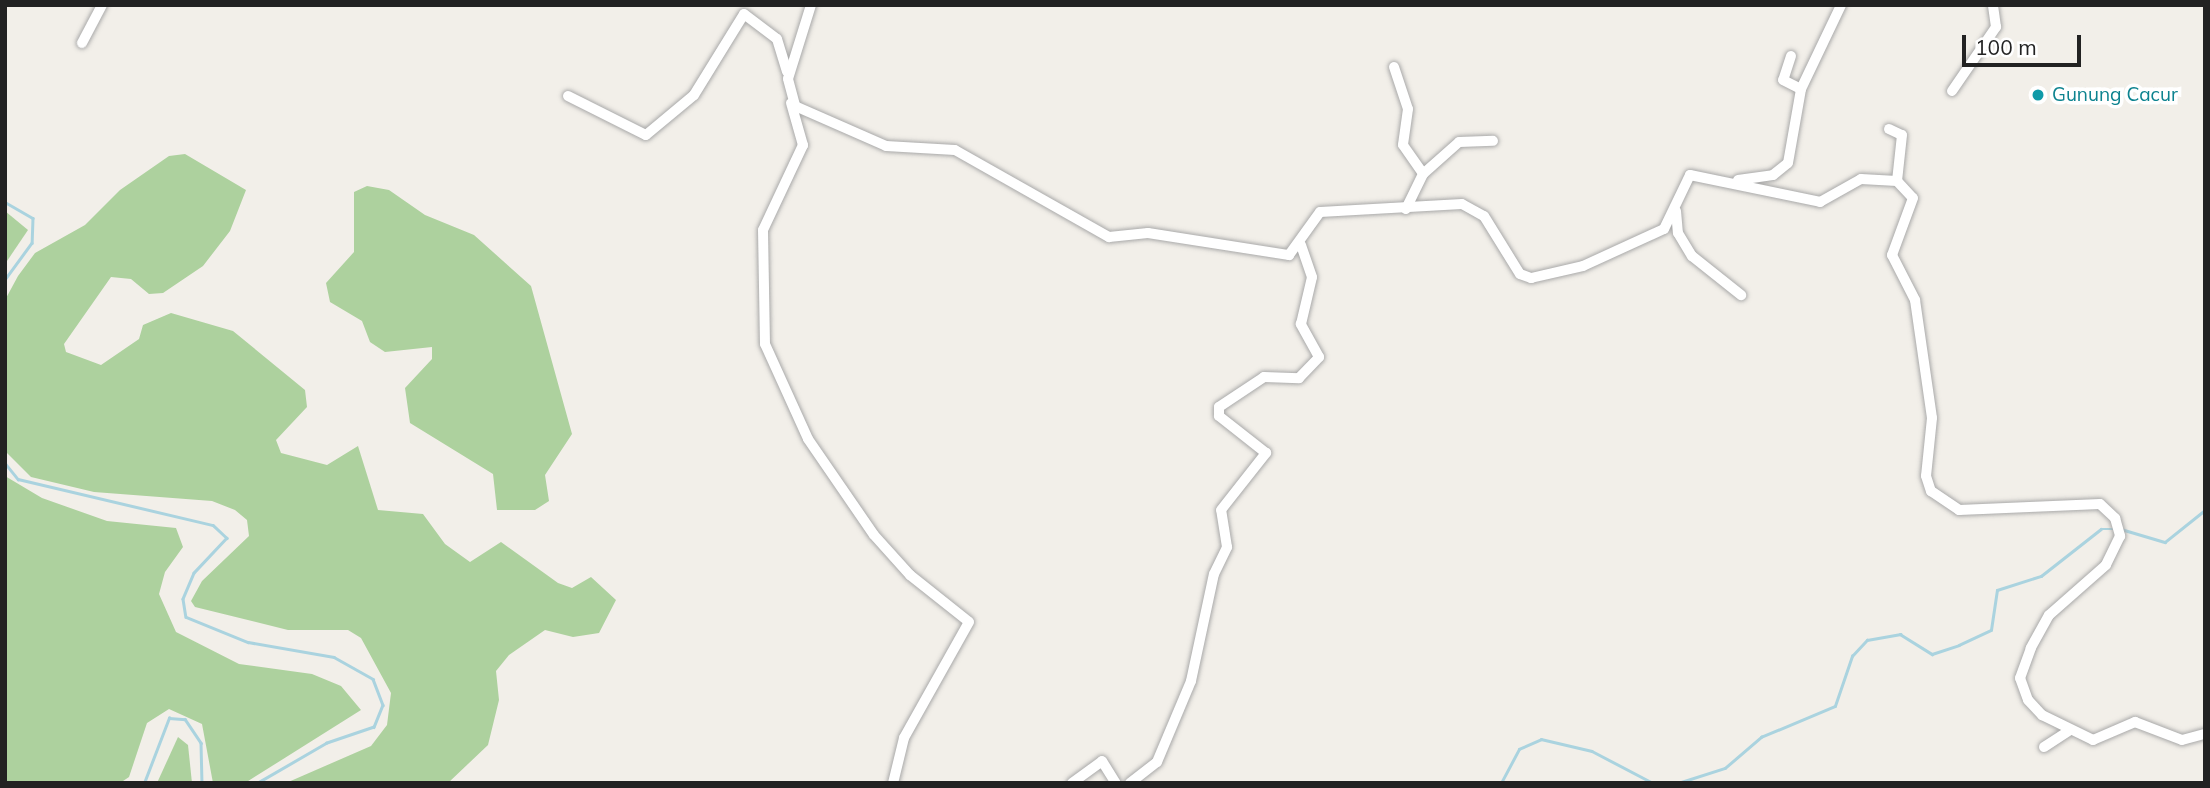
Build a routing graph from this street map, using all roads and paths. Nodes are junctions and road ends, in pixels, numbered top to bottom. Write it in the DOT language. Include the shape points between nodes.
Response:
graph roads {
  1 [pos="102,5"];
  2 [pos="811,5"];
  3 [pos="1841,5"];
  4 [pos="1993,5"];
  5 [pos="82,43"];
  6 [pos="1791,56"];
  7 [pos="1394,67"];
  8 [pos="788,79"];
  9 [pos="1801,89"];
  10 [pos="1952,92"];
  11 [pos="568,96"];
  12 [pos="790,100"];
  13 [pos="1889,129"];
  14 [pos="1493,141"];
  15 [pos="1423,174"];
  16 [pos="1734,180"];
  17 [pos="1897,181"];
  18 [pos="1675,208"];
  19 [pos="1406,209"];
  20 [pos="1301,245"];
  21 [pos="1741,295"];
  22 [pos="2070,730"];
  23 [pos="2205,734"];
  24 [pos="2044,747"];
  25 [pos="893,783"];
  26 [pos="1072,783"];
  27 [pos="1116,783"];
  28 [pos="1130,783"];
  1 -- 5 [label="street"];
  2 -- 8 [label="street"];
  3 -- 9 [label="street"];
  4 -- 10 [label="street" via="1996,27"];
  6 -- 9 [label="street" via="1783,80"];
  7 -- 15 [label="street" via="1409,108 1403,145"];
  8 -- 11 [label="street" via="777,39 744,14 694,95 646,135"];
  8 -- 12 [label="street"];
  9 -- 16 [label="street" via="1788,163 1773,175"];
  12 -- 20 [label="street" via="881,145 955,150 1105,237 1148,233 1289,255"];
  12 -- 25 [label="street" via="803,145 762,230 765,344 808,439 886,551 969,622 904,738"];
  13 -- 17 [label="street" via="1902,135"];
  14 -- 15 [label="street" via="1460,142"];
  15 -- 19 [label="street"];
  16 -- 17 [label="street" via="1820,202 1861,179"];
  16 -- 18 [label="street" via="1690,175"];
  17 -- 22 [label="street" via="1913,198 1892,255 1915,300 1932,418 1926,476 1931,491 1959,510 2100,504 2115,518 2120,536 2101,572 2049,615 2020,678 2033,707"];
  18 -- 19 [label="street" via="1656,234 1583,266 1531,278 1520,274 1472,207"];
  18 -- 21 [label="street" via="1678,233 1692,256"];
  19 -- 20 [label="street" via="1320,212"];
  20 -- 28 [label="street" via="1312,277 1301,324 1319,357 1298,378 1264,377 1219,407 1219,416 1266,453 1221,510 1227,547 1214,574 1191,681 1157,762"];
  22 -- 23 [label="street" via="2093,740 2141,722 2182,740"];
  22 -- 24 [label="street"];
  26 -- 27 [label="street" via="1102,761"];
}
